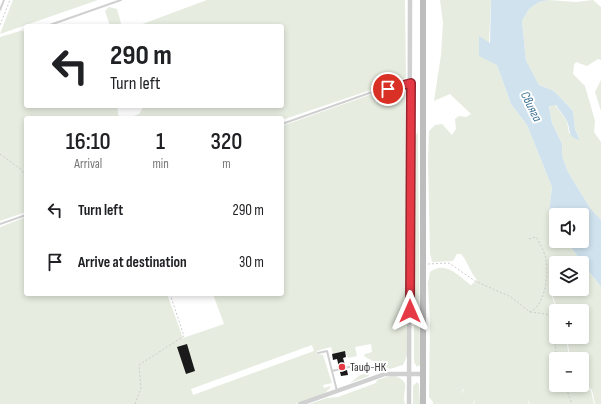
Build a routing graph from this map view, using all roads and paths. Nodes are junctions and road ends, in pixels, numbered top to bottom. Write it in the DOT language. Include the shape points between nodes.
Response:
graph roads {
  1 [pos="4,0"];
  2 [pos="10,0"];
  3 [pos="120,0"];
  4 [pos="410,0"];
  5 [pos="423,0"];
  6 [pos="0,10"];
  7 [pos="53,24"];
  8 [pos="0,25"];
  9 [pos="411,83"];
  10 [pos="284,123"];
  11 [pos="0,154"];
  12 [pos="24,174"];
  13 [pos="24,216"];
  14 [pos="0,224"];
  15 [pos="529,239"];
  16 [pos="423,264"];
  17 [pos="171,296"];
  18 [pos="530,312"];
  19 [pos="556,352"];
  20 [pos="318,353"];
  21 [pos="332,371"];
  22 [pos="409,373"];
  23 [pos="385,374"];
  24 [pos="424,374"];
  25 [pos="337,391"];
  26 [pos="568,392"];
  27 [pos="135,404"];
  28 [pos="300,404"];
  29 [pos="409,404"];
  30 [pos="423,404"];
  31 [pos="572,404"];
  1 -- 6 [label="lane"];
  2 -- 8 [label="path"];
  3 -- 7 [label="lane"];
  4 -- 9 [label="street"];
  5 -- 16 [label="main road"];
  9 -- 10 [label="lane" via="376,91"];
  9 -- 22 [label="street"];
  11 -- 12 [label="path"];
  13 -- 14 [label="lane"];
  15 -- 18 [label="path" via="536,237 546,260 544,292 535,309"];
  16 -- 18 [label="path" via="449,262 475,281 511,298"];
  16 -- 24 [label="main road"];
  17 -- 27 [label="path" via="184,336 140,365 141,388"];
  18 -- 19 [label="path" via="547,314 552,320"];
  20 -- 21 [label="lane" via="327,351"];
  21 -- 23 [label="lane" via="361,364"];
  21 -- 25 [label="lane"];
  22 -- 23 [label="street"];
  22 -- 24 [label="street"];
  22 -- 29 [label="street"];
  23 -- 25 [label="street"];
  24 -- 30 [label="main road"];
  25 -- 28 [label="street"];
  26 -- 31 [label="path"];
}
